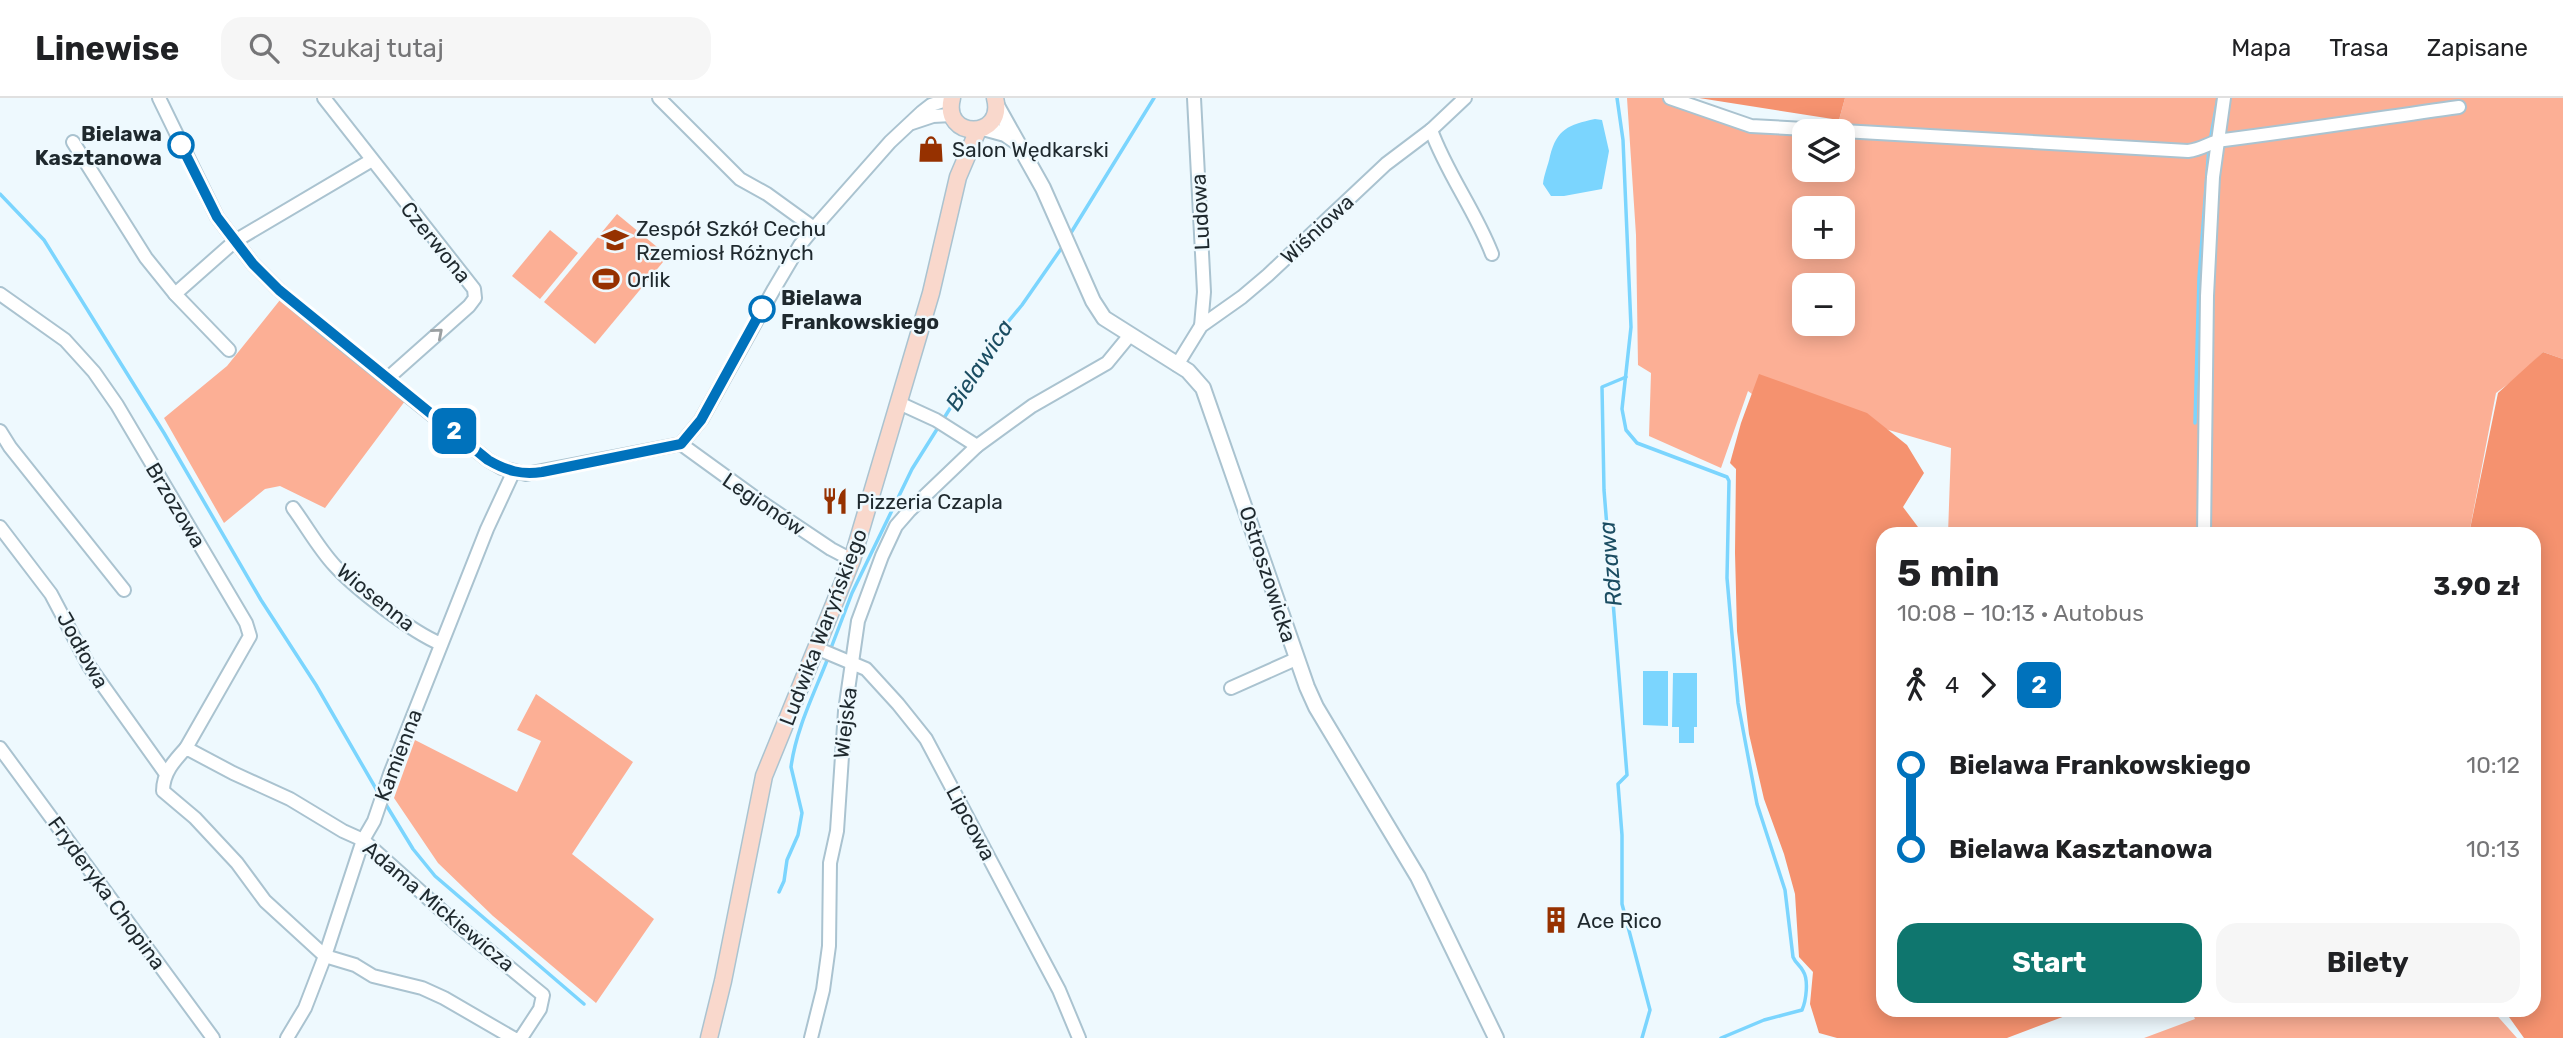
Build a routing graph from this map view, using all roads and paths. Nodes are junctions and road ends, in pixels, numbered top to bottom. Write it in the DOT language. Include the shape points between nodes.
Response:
graph roads {
  1 [pos="159,98"];
  2 [pos="324,98"];
  3 [pos="659,98"];
  4 [pos="952,98"];
  5 [pos="1194,98"];
  6 [pos="1465,98"];
  7 [pos="1670,98"];
  8 [pos="2224,98"];
  9 [pos="933,102"];
  10 [pos="996,102"];
  11 [pos="2459,107"];
  12 [pos="955,120"];
  13 [pos="909,124"];
  14 [pos="1792,128"];
  15 [pos="981,129"];
  16 [pos="1431,130"];
  17 [pos="1855,132"];
  18 [pos="1015,141"];
  19 [pos="2217,141"];
  20 [pos="73,142"];
  21 [pos="372,160"];
  22 [pos="958,177"];
  23 [pos="814,228"];
  24 [pos="235,241"];
  25 [pos="1492,254"];
  26 [pos="0,294"];
  27 [pos="175,294"];
  28 [pos="1201,326"];
  29 [pos="1130,335"];
  30 [pos="229,350"];
  31 [pos="1177,365"];
  32 [pos="388,378"];
  33 [pos="899,403"];
  34 [pos="0,431"];
  35 [pos="681,444"];
  36 [pos="976,446"];
  37 [pos="513,472"];
  38 [pos="293,508"];
  39 [pos="0,527"];
  40 [pos="2204,527"];
  41 [pos="852,560"];
  42 [pos="124,590"];
  43 [pos="442,644"];
  44 [pos="826,652"];
  45 [pos="1296,659"];
  46 [pos="853,663"];
  47 [pos="1231,688"];
  48 [pos="0,748"];
  49 [pos="186,748"];
  50 [pos="166,774"];
  51 [pos="363,840"];
  52 [pos="325,956"];
  53 [pos="213,1038"];
  54 [pos="287,1038"];
  55 [pos="513,1038"];
  56 [pos="521,1038"];
  57 [pos="709,1038"];
  58 [pos="811,1038"];
  59 [pos="1079,1038"];
  60 [pos="1496,1038"];
  1 -- 24 [label="street" via="217,217"];
  2 -- 21 [label="street, Czerwona"];
  3 -- 23 [label="street" via="740,179"];
  4 -- 9 [label="street"];
  4 -- 12 [label="main road, Ludwika Waryńskiego"];
  5 -- 28 [label="street, Ludowa" via="1204,292"];
  6 -- 16 [label="street, Wiśniowa"];
  7 -- 14 [label="street" via="1751,126"];
  8 -- 19 [label="street"];
  9 -- 13 [label="street"];
  10 -- 15 [label="main road, Ludwika Waryńskiego" via="993,119"];
  10 -- 18 [label="street, Ostroszowicka"];
  11 -- 19 [label="street"];
  12 -- 13 [label="street" via="933,116"];
  12 -- 15 [label="main road" via="964,128"];
  12 -- 22 [label="main road, Ludwika Waryńskiego"];
  13 -- 23 [label="street"];
  15 -- 18 [label="street"];
  15 -- 22 [label="main road, Ludwika Waryńskiego"];
  16 -- 25 [label="street"];
  16 -- 28 [label="street, Wiśniowa" via="1386,164 1260,282"];
  17 -- 19 [label="street" via="2188,151"];
  18 -- 29 [label="street, Ostroszowicka" via="1043,188 1097,308"];
  19 -- 40 [label="street" via="2207,296"];
  20 -- 27 [label="street" via="146,258"];
  21 -- 24 [label="street"];
  32 -- 21 [label="street, Czerwona, one-way" via="475,298 474,289"];
  22 -- 33 [label="main road, Ludwika Waryńskiego"];
  23 -- 35 [label="street" via="701,420"];
  24 -- 27 [label="street"];
  24 -- 32 [label="street" via="279,290"];
  26 -- 49 [label="street, Brzozowa" via="65,340 94,372 246,623 250,636"];
  27 -- 30 [label="street"];
  28 -- 31 [label="street, Wiśniowa"];
  29 -- 31 [label="street, Ostroszowicka"];
  29 -- 36 [label="street, Wiejska" via="1107,363 1032,406"];
  31 -- 45 [label="street, Ostroszowicka" via="1197,378 1214,414"];
  32 -- 37 [label="street" via="488,460"];
  33 -- 36 [label="street"];
  33 -- 41 [label="main road, Ludwika Waryńskiego"];
  34 -- 42 [label="street"];
  35 -- 37 [label="street" via="542,472"];
  35 -- 41 [label="street, Legionów"];
  36 -- 46 [label="street, Wiejska" via="896,526 858,621"];
  37 -- 43 [label="street, Kamienna"];
  38 -- 43 [label="street, Wiosenna" via="351,581"];
  39 -- 50 [label="street, Jodłowa" via="51,594 89,666"];
  41 -- 44 [label="main road, Ludwika Waryńskiego"];
  43 -- 51 [label="street, Kamienna"];
  44 -- 46 [label="street, Lipcowa"];
  44 -- 57 [label="main road, Ludwika Waryńskiego" via="762,786"];
  45 -- 47 [label="street"];
  45 -- 60 [label="street, Ostroszowicka" via="1316,707 1418,877"];
  46 -- 58 [label="street, Wiejska" via="830,863 829,946"];
  46 -- 59 [label="street, Lipcowa" via="874,677 926,739 1059,990"];
  48 -- 53 [label="street, Fryderyka Chopina"];
  49 -- 50 [label="street"];
  49 -- 51 [label="street, Adama Mickiewicza"];
  50 -- 52 [label="street, Jodłowa" via="163,791 167,796 195,818 265,901"];
  51 -- 52 [label="street, Kamienna"];
  51 -- 56 [label="street, Adama Mickiewicza" via="542,995 540,1010"];
  52 -- 54 [label="street, Kamienna"];
  52 -- 55 [label="street" via="373,976 422,988"];
}
